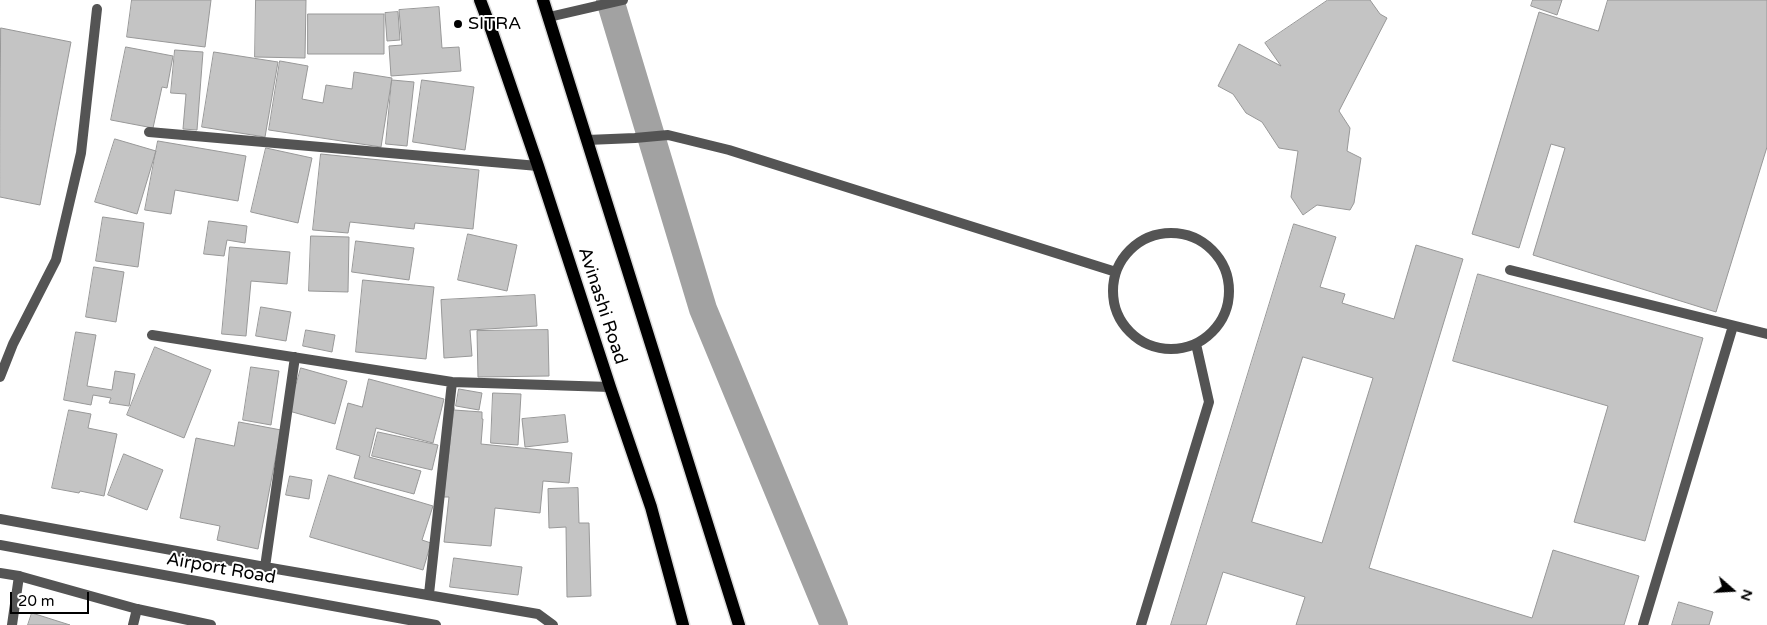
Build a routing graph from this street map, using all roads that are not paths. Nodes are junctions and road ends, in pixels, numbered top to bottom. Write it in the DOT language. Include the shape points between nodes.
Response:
graph roads {
  1 [pos="480,0"];
  2 [pos="543,0"];
  3 [pos="624,0"];
  4 [pos="97,9"];
  5 [pos="549,18"];
  6 [pos="149,132"];
  7 [pos="587,140"];
  8 [pos="538,166"];
  9 [pos="1510,270"];
  10 [pos="1116,272"];
  11 [pos="1733,326"];
  12 [pos="1767,334"];
  13 [pos="152,335"];
  14 [pos="1196,344"];
  15 [pos="295,356"];
  16 [pos="0,377"];
  17 [pos="452,382"];
  18 [pos="610,387"];
  19 [pos="0,519"];
  20 [pos="0,545"];
  21 [pos="265,568"];
  22 [pos="0,573"];
  23 [pos="19,576"];
  24 [pos="429,594"];
  25 [pos="137,609"];
  26 [pos="12,625"];
  27 [pos="133,625"];
  28 [pos="211,625"];
  29 [pos="436,625"];
  30 [pos="553,625"];
  31 [pos="683,625"];
  32 [pos="739,625"];
  33 [pos="1141,625"];
  34 [pos="1643,625"];
  1 -- 8 [label="main road, Avinashi Road"];
  2 -- 5 [label="main road, Avinashi Road"];
  3 -- 5 [label="street"];
  4 -- 16 [label="street" via="81,153 56,260 13,344"];
  5 -- 7 [label="main road, Avinashi Road"];
  6 -- 8 [label="street"];
  7 -- 10 [label="street" via="668,135 729,150"];
  7 -- 32 [label="main road, Avinashi Road"];
  8 -- 18 [label="main road, Avinashi Road"];
  9 -- 11 [label="street"];
  10 -- 14 [label="street" via="1113,294 1118,316 1132,335 1152,346 1174,350"];
  10 -- 14 [label="street" via="1128,252 1146,238 1168,232 1191,236 1211,247 1224,266 1230,288 1226,311 1215,330"];
  11 -- 12 [label="street"];
  11 -- 34 [label="street"];
  13 -- 15 [label="street"];
  14 -- 33 [label="street" via="1209,402"];
  15 -- 17 [label="street"];
  15 -- 21 [label="street"];
  17 -- 18 [label="street"];
  17 -- 24 [label="street"];
  18 -- 31 [label="main road, Avinashi Road" via="651,506"];
  19 -- 21 [label="street"];
  20 -- 29 [label="street, Airport Road"];
  21 -- 24 [label="street"];
  22 -- 23 [label="street"];
  23 -- 25 [label="street"];
  23 -- 26 [label="street"];
  24 -- 30 [label="street" via="538,614"];
  25 -- 27 [label="street"];
  25 -- 28 [label="street"];
}
